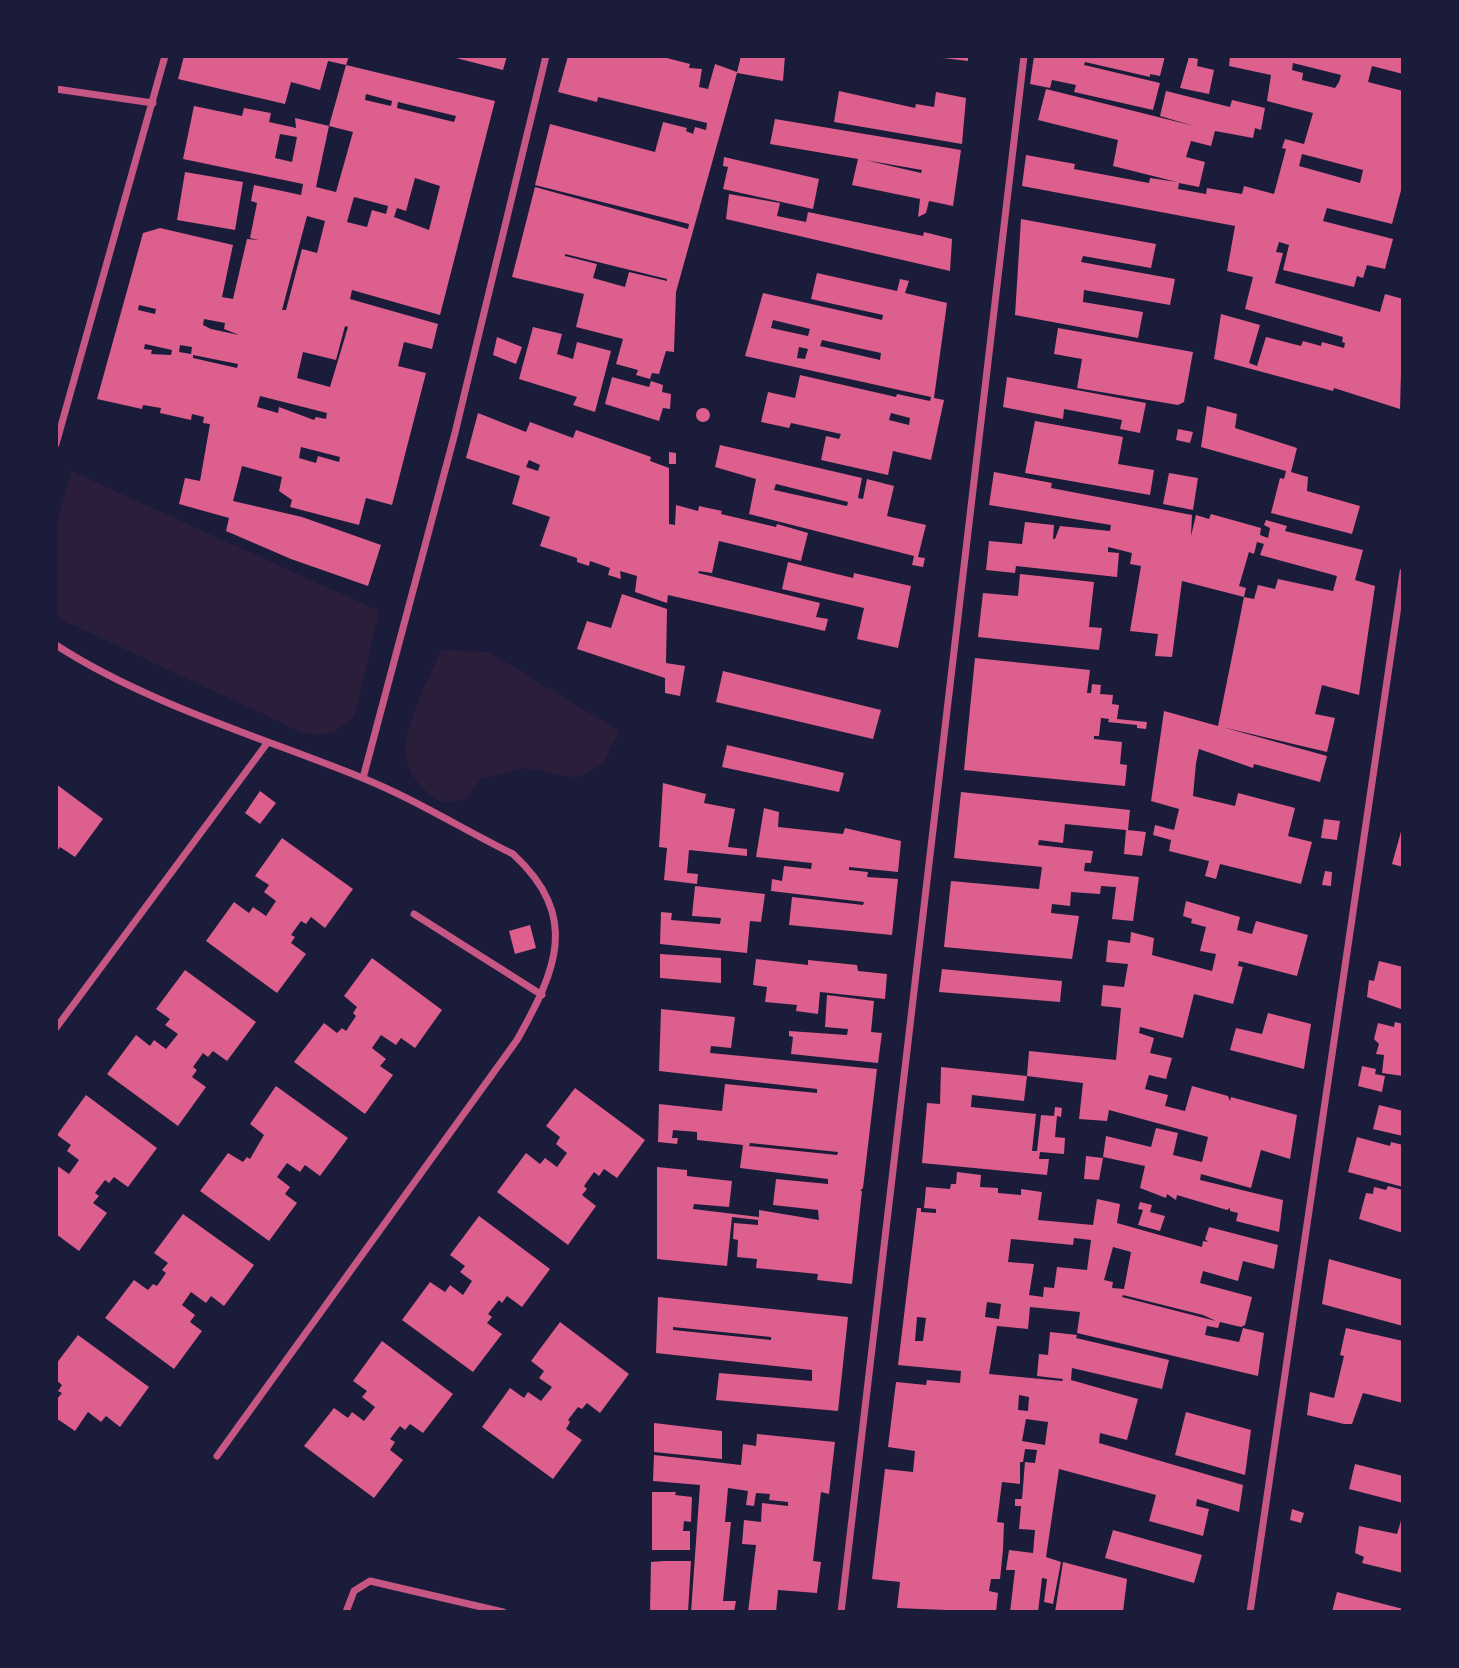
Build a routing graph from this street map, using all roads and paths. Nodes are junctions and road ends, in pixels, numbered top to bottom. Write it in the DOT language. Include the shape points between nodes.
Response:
graph roads {
  1 [pos="165,56"];
  2 [pos="546,56"];
  3 [pos="1024,56"];
  4 [pos="56,89"];
  5 [pos="153,103"];
  6 [pos="56,444"];
  7 [pos="1403,572"];
  8 [pos="56,645"];
  9 [pos="268,742"];
  10 [pos="363,778"];
  11 [pos="414,914"];
  12 [pos="542,995"];
  13 [pos="56,1028"];
  14 [pos="218,1457"];
  15 [pos="346,1612"];
  16 [pos="503,1612"];
  17 [pos="841,1612"];
  18 [pos="1250,1612"];
  1 -- 5 [label="street"];
  2 -- 10 [label="street" via="455,433"];
  3 -- 17 [label="street"];
  4 -- 5 [label="street"];
  5 -- 6 [label="street"];
  7 -- 18 [label="street"];
  8 -- 9 [label="street" via="92,668"];
  9 -- 10 [label="street"];
  9 -- 13 [label="street"];
  10 -- 12 [label="street" via="513,854 532,871 550,898 556,926 553,962"];
  11 -- 12 [label="street"];
  12 -- 14 [label="street" via="517,1040"];
  15 -- 16 [label="street" via="354,1591 364,1582 378,1581"];
}
